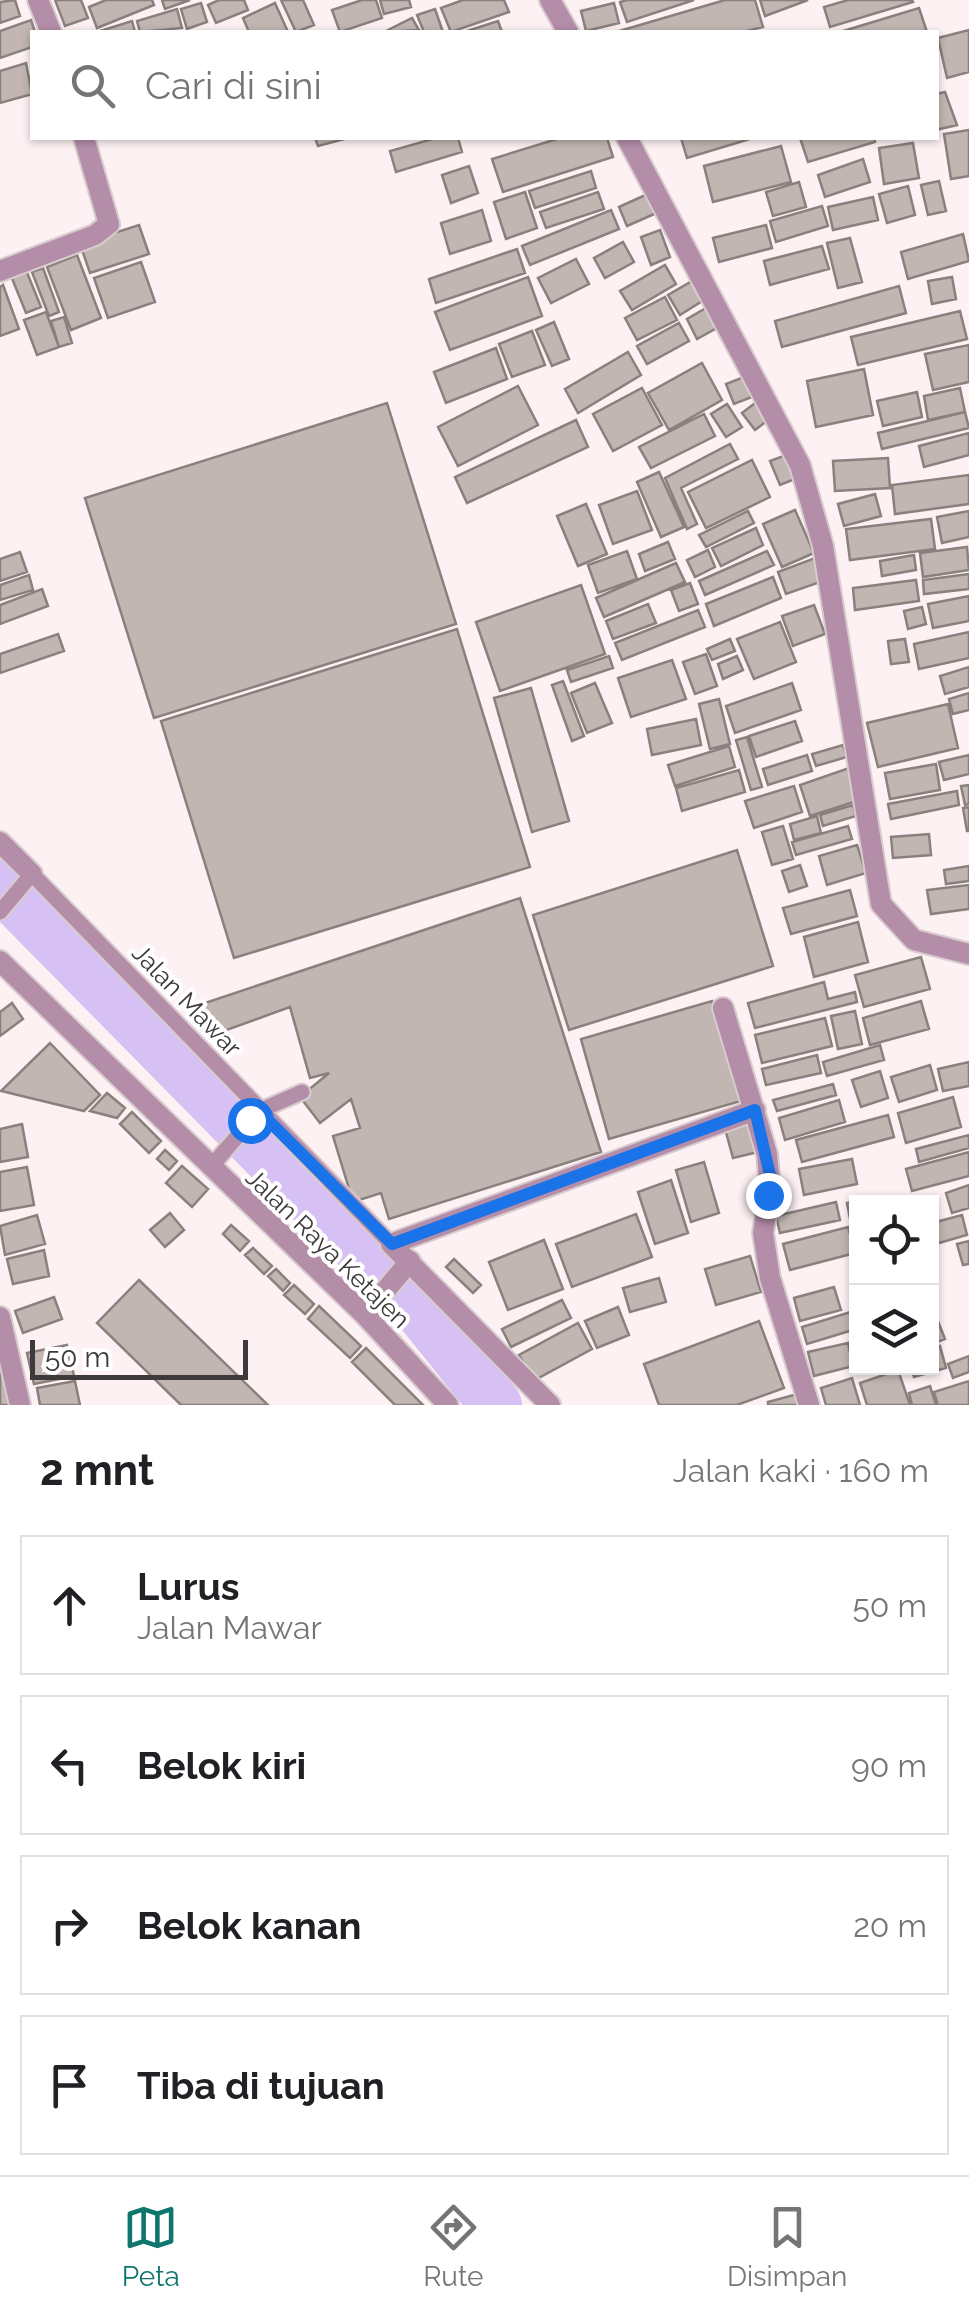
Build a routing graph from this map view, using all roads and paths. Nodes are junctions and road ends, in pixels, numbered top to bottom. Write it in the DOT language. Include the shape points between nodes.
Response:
graph roads {
  1 [pos="38,0"];
  2 [pos="550,0"];
  3 [pos="51,30"];
  4 [pos="567,30"];
  5 [pos="85,140"];
  6 [pos="628,140"];
  7 [pos="0,271"];
  8 [pos="0,842"];
  9 [pos="28,879"];
  10 [pos="0,912"];
  11 [pos="969,954"];
  12 [pos="0,961"];
  13 [pos="723,1008"];
  14 [pos="302,1092"];
  15 [pos="755,1110"];
  16 [pos="254,1115"];
  17 [pos="210,1168"];
  18 [pos="392,1244"];
  19 [pos="405,1267"];
  20 [pos="372,1307"];
  21 [pos="0,1317"];
  22 [pos="20,1405"];
  23 [pos="448,1405"];
  24 [pos="550,1405"];
  25 [pos="809,1405"];
  1 -- 3 [label="street"];
  2 -- 4 [label="street"];
  5 -- 7 [label="street" via="109,224"];
  6 -- 11 [label="street" via="810,491 882,904 914,940"];
  8 -- 9 [label="street, Jalan Mawar"];
  9 -- 10 [label="lane"];
  9 -- 16 [label="lane, Jalan Mawar"];
  12 -- 17 [label="street, Jalan Raya Ketajen"];
  13 -- 15 [label="street"];
  14 -- 16 [label="lane"];
  15 -- 18 [label="street"];
  15 -- 25 [label="street" via="770,1175 763,1233 770,1278"];
  16 -- 17 [label="lane"];
  16 -- 18 [label="lane, Jalan Mawar"];
  17 -- 20 [label="street, Jalan Raya Ketajen"];
  18 -- 19 [label="street, Jalan Mawar"];
  19 -- 20 [label="street"];
  19 -- 24 [label="street, Jalan Mawar"];
  20 -- 23 [label="street, Jalan Raya Ketajen"];
  21 -- 22 [label="street"];
}
